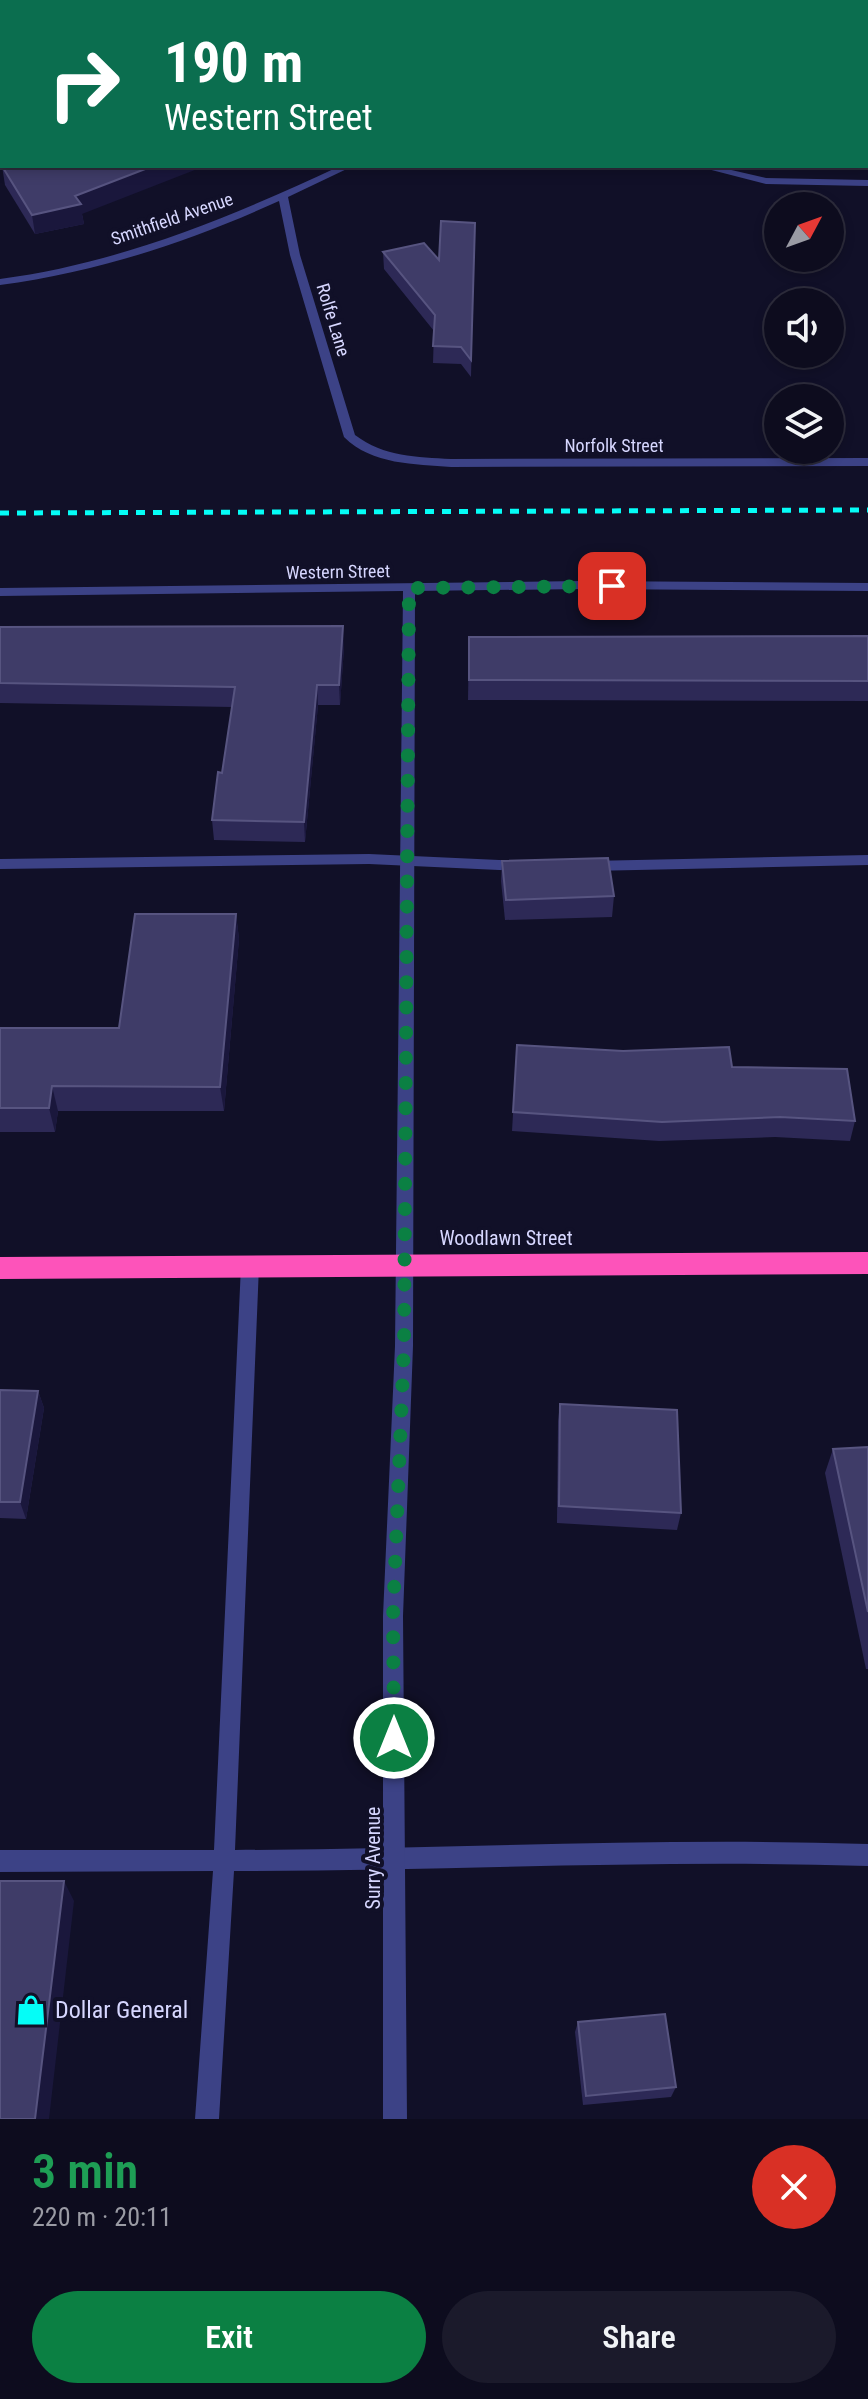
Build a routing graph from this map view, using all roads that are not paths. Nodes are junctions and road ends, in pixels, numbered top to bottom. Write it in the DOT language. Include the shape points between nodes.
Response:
graph roads {
  1 [pos="344,168"];
  2 [pos="710,168"];
  3 [pos="868,183"];
  4 [pos="283,195"];
  5 [pos="0,282"];
  6 [pos="363,448"];
  7 [pos="868,462"];
  8 [pos="868,587"];
  9 [pos="409,588"];
  10 [pos="0,592"];
  11 [pos="868,860"];
  12 [pos="408,862"];
  13 [pos="0,864"];
  14 [pos="532,866"];
  15 [pos="580,866"];
  16 [pos="868,1263"];
  17 [pos="403,1265"];
  18 [pos="250,1266"];
  19 [pos="0,1268"];
  20 [pos="868,1855"];
  21 [pos="395,1860"];
  22 [pos="0,1861"];
  23 [pos="224,1861"];
  24 [pos="207,2119"];
  25 [pos="395,2119"];
  1 -- 4 [label="street, Smithfield Avenue"];
  2 -- 3 [label="street" via="766,181"];
  4 -- 5 [label="street, Smithfield Avenue" via="139,250"];
  4 -- 6 [label="street, Rolfe Lane" via="295,255 350,437"];
  6 -- 7 [label="street, Norfolk Street" via="393,458 451,463"];
  8 -- 9 [label="street, Western Street"];
  9 -- 10 [label="street, Western Street"];
  9 -- 12 [label="street, Surry Avenue"];
  11 -- 15 [label="street"];
  12 -- 13 [label="street"];
  12 -- 14 [label="street"];
  12 -- 17 [label="street, Surry Avenue"];
  16 -- 17 [label="highway, Woodlawn Street"];
  17 -- 18 [label="highway, Woodlawn Street"];
  17 -- 21 [label="street, Surry Avenue" via="393,1616"];
  18 -- 19 [label="highway, Woodlawn Street"];
  18 -- 23 [label="street"];
  20 -- 21 [label="street" via="748,1851"];
  21 -- 23 [label="street"];
  21 -- 25 [label="street, Surry Avenue"];
  22 -- 23 [label="street"];
  23 -- 24 [label="street"];
}
